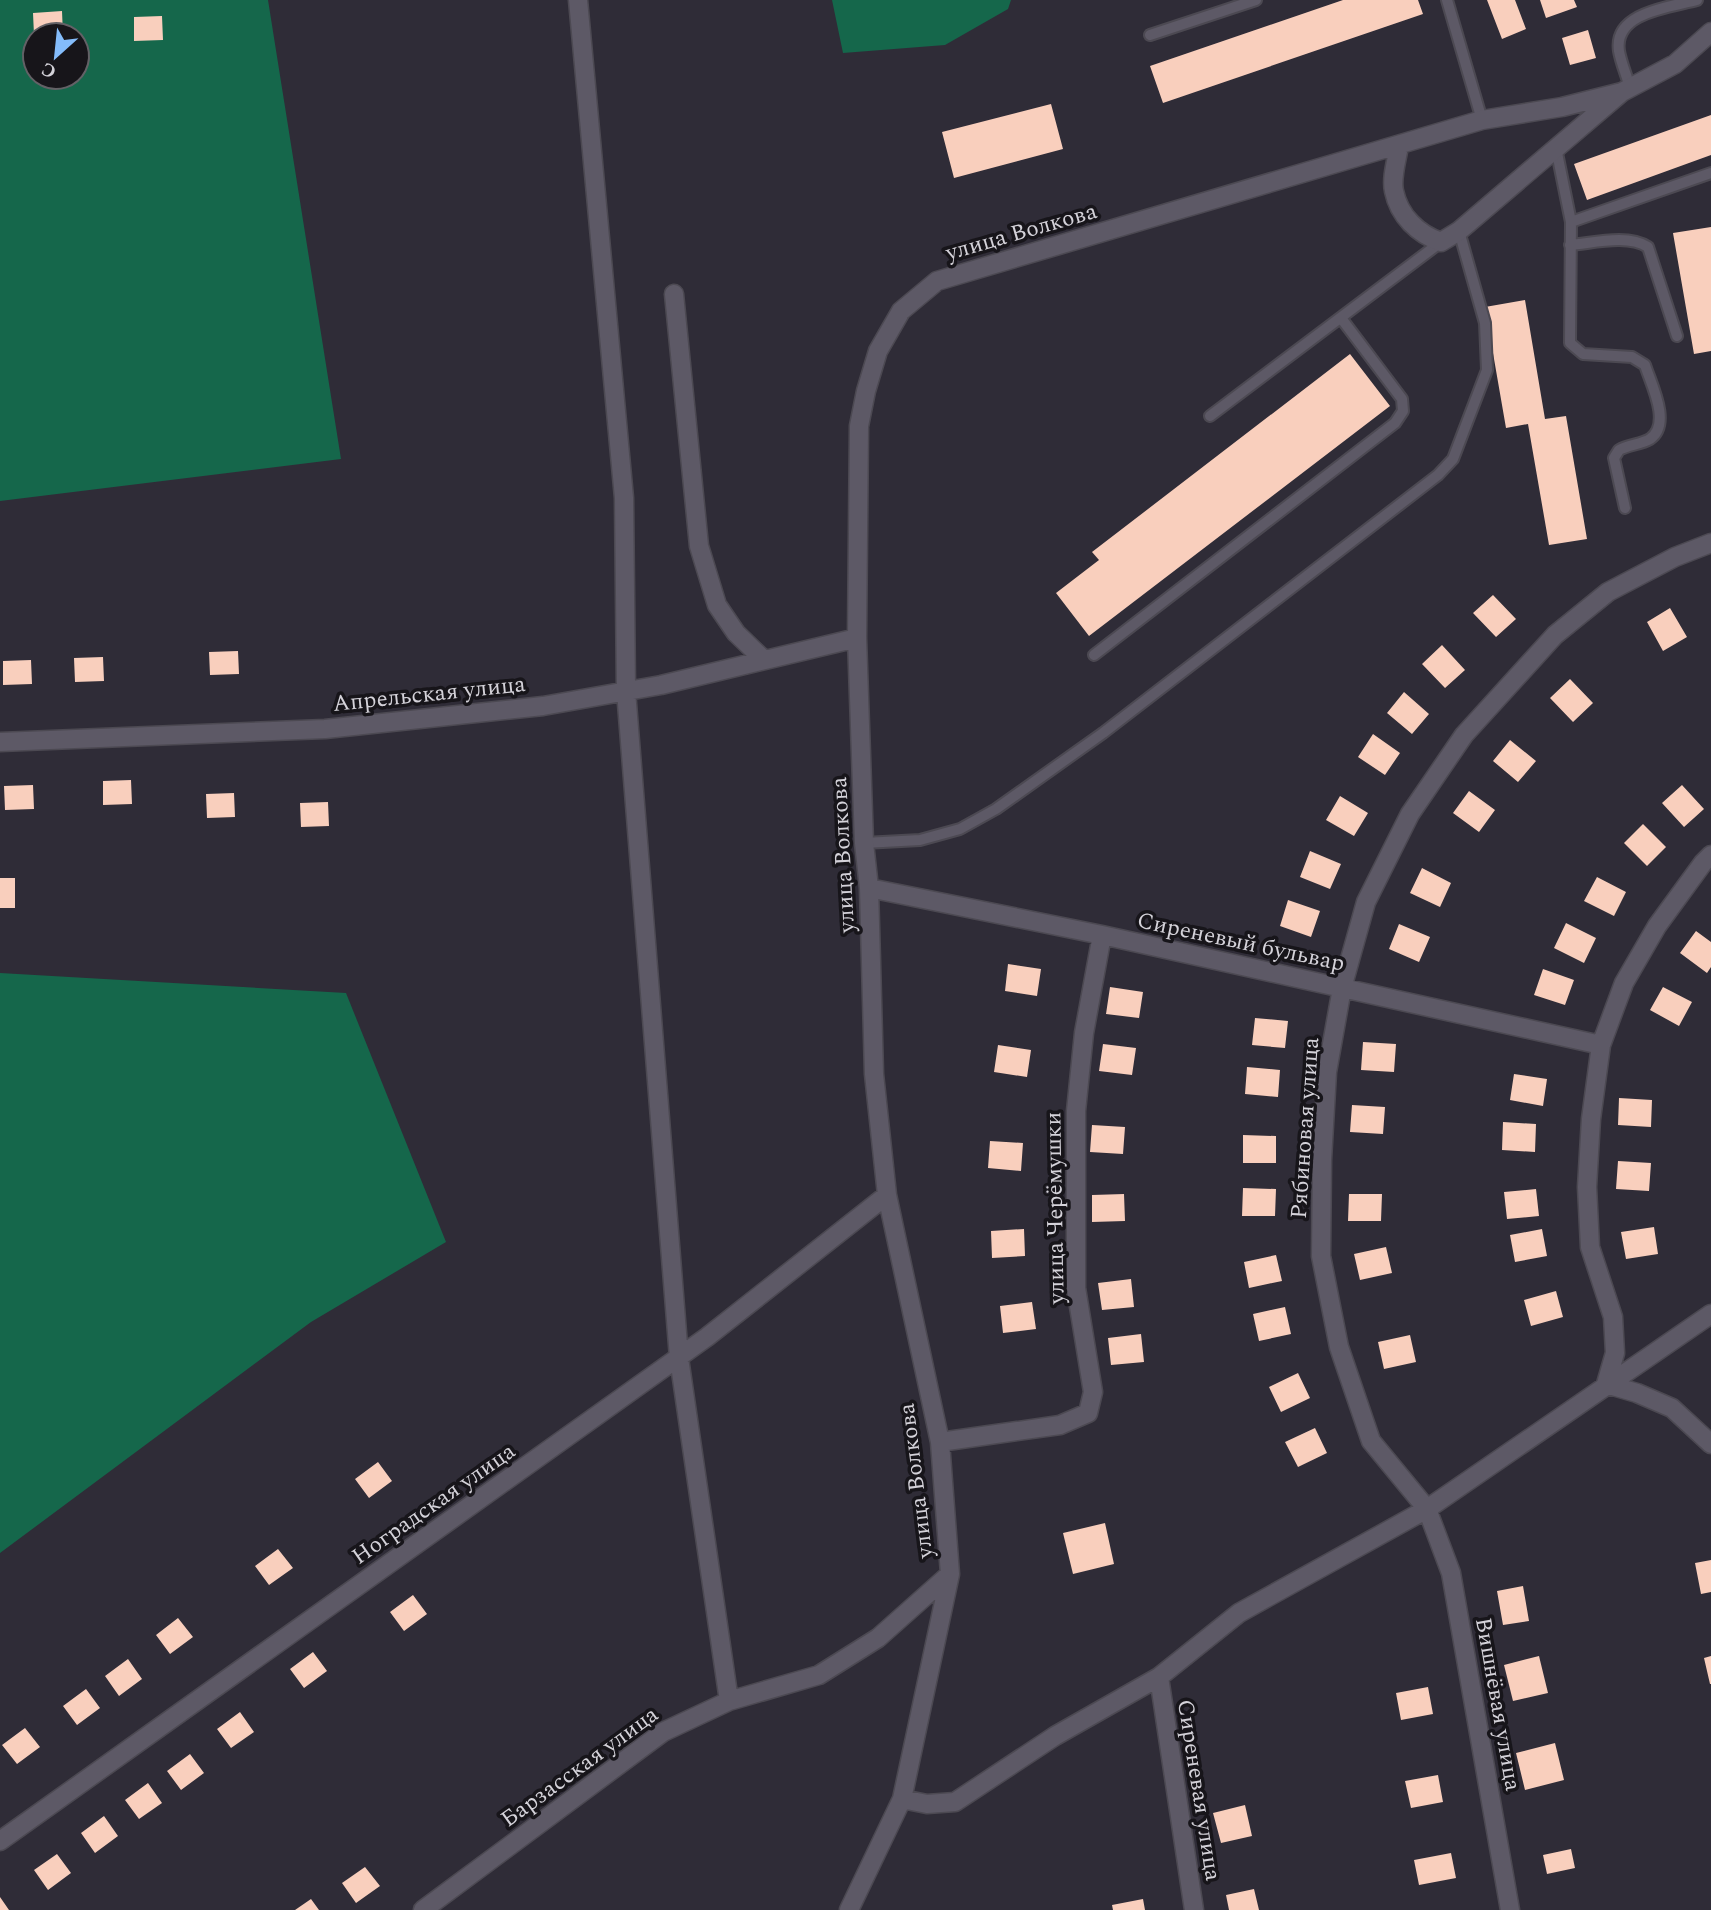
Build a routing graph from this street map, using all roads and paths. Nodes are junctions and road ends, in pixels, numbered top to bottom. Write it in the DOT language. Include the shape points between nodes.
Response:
graph roads {
  1 [pos="578,0"];
  2 [pos="1256,0"];
  3 [pos="1447,0"];
  4 [pos="1697,0"];
  5 [pos="1711,32"];
  6 [pos="1150,35"];
  7 [pos="1626,90"];
  8 [pos="1482,120"];
  9 [pos="1399,146"];
  10 [pos="1556,148"];
  11 [pos="1711,173"];
  12 [pos="1571,222"];
  13 [pos="1459,230"];
  14 [pos="1441,242"];
  15 [pos="1570,245"];
  16 [pos="674,293"];
  17 [pos="1341,318"];
  18 [pos="1677,336"];
  19 [pos="1210,416"];
  20 [pos="1625,508"];
  21 [pos="1711,543"];
  22 [pos="857,638"];
  23 [pos="1094,655"];
  24 [pos="763,659"];
  25 [pos="626,691"];
  26 [pos="0,742"];
  27 [pos="864,843"];
  28 [pos="1711,855"];
  29 [pos="869,888"];
  30 [pos="1102,935"];
  31 [pos="1342,988"];
  32 [pos="1601,1045"];
  33 [pos="887,1195"];
  34 [pos="1711,1314"];
  35 [pos="679,1357"];
  36 [pos="1606,1384"];
  37 [pos="940,1441"];
  38 [pos="1711,1444"];
  39 [pos="1427,1509"];
  40 [pos="950,1574"];
  41 [pos="1159,1677"];
  42 [pos="729,1700"];
  43 [pos="902,1799"];
  44 [pos="0,1841"];
  45 [pos="423,1910"];
  46 [pos="849,1910"];
  47 [pos="1194,1910"];
  48 [pos="1510,1910"];
  1 -- 25 [label="street" via="624,498"];
  2 -- 6 [label="lane"];
  3 -- 8 [label="lane"];
  4 -- 7 [label="lane" via="1642,15 1621,32 1618,49"];
  5 -- 7 [label="street, улица Волкова" via="1675,64"];
  7 -- 8 [label="street, улица Волкова" via="1562,107"];
  7 -- 10 [label="street, улица Волкова"];
  8 -- 9 [label="street, улица Волкова"];
  9 -- 14 [label="street" via="1393,189 1404,215 1422,236"];
  9 -- 22 [label="street, улица Волкова" via="937,281 901,311 878,351 859,426"];
  10 -- 12 [label="lane"];
  10 -- 13 [label="street, улица Волкова"];
  11 -- 12 [label="lane"];
  12 -- 15 [label="lane"];
  13 -- 14 [label="street, улица Волкова"];
  13 -- 27 [label="lane" via="1485,323 1487,370 1453,458 1438,475 1103,733 996,809 960,828 920,840"];
  14 -- 17 [label="lane"];
  15 -- 18 [label="lane" via="1629,240 1648,247"];
  15 -- 20 [label="lane" via="1570,343 1583,354 1632,357 1645,365 1660,416 1659,429 1650,439 1619,450 1614,458"];
  16 -- 24 [label="street" via="699,546 717,605 736,633"];
  17 -- 19 [label="lane"];
  17 -- 23 [label="lane" via="1402,399 1403,411 1395,424"];
  21 -- 31 [label="street, Рябиновая улица" via="1608,592 1555,635 1464,735 1410,814 1366,902"];
  22 -- 24 [label="street, Апрельская улица"];
  22 -- 27 [label="street, улица Волкова"];
  24 -- 25 [label="street, Апрельская улица"];
  25 -- 26 [label="street, Апрельская улица" via="543,706 325,729"];
  25 -- 35 [label="street"];
  27 -- 29 [label="street, улица Волкова"];
  28 -- 32 [label="street" via="1657,926 1624,983"];
  29 -- 30 [label="street, Сиреневый бульвар"];
  29 -- 33 [label="street, улица Волкова" via="874,1074"];
  30 -- 31 [label="street, Сиреневый бульвар"];
  30 -- 37 [label="street, улица Черёмушки" via="1076,1111 1076,1288 1093,1392 1088,1413 1060,1424"];
  31 -- 32 [label="street, Сиреневый бульвар"];
  31 -- 39 [label="street, Рябиновая улица" via="1327,1072 1321,1256 1339,1347 1371,1441"];
  32 -- 36 [label="street" via="1587,1187 1590,1247 1613,1317 1615,1353"];
  33 -- 35 [label="street, Ноградская улица"];
  33 -- 37 [label="street, улица Волкова"];
  34 -- 36 [label="street"];
  35 -- 42 [label="street"];
  35 -- 44 [label="street, Ноградская улица"];
  36 -- 38 [label="street" via="1672,1408"];
  36 -- 39 [label="street"];
  37 -- 40 [label="street, улица Волкова"];
  39 -- 41 [label="street" via="1239,1613"];
  39 -- 48 [label="street, Вишнёвая улица" via="1451,1573"];
  40 -- 42 [label="street, Барзасская улица" via="878,1638 818,1675"];
  40 -- 43 [label="street, улица Волкова"];
  41 -- 43 [label="street" via="1055,1736 955,1802 927,1804"];
  41 -- 47 [label="street, Сиреневая улица"];
  42 -- 45 [label="street, Барзасская улица" via="663,1732"];
  43 -- 46 [label="street, улица Волкова"];
}
